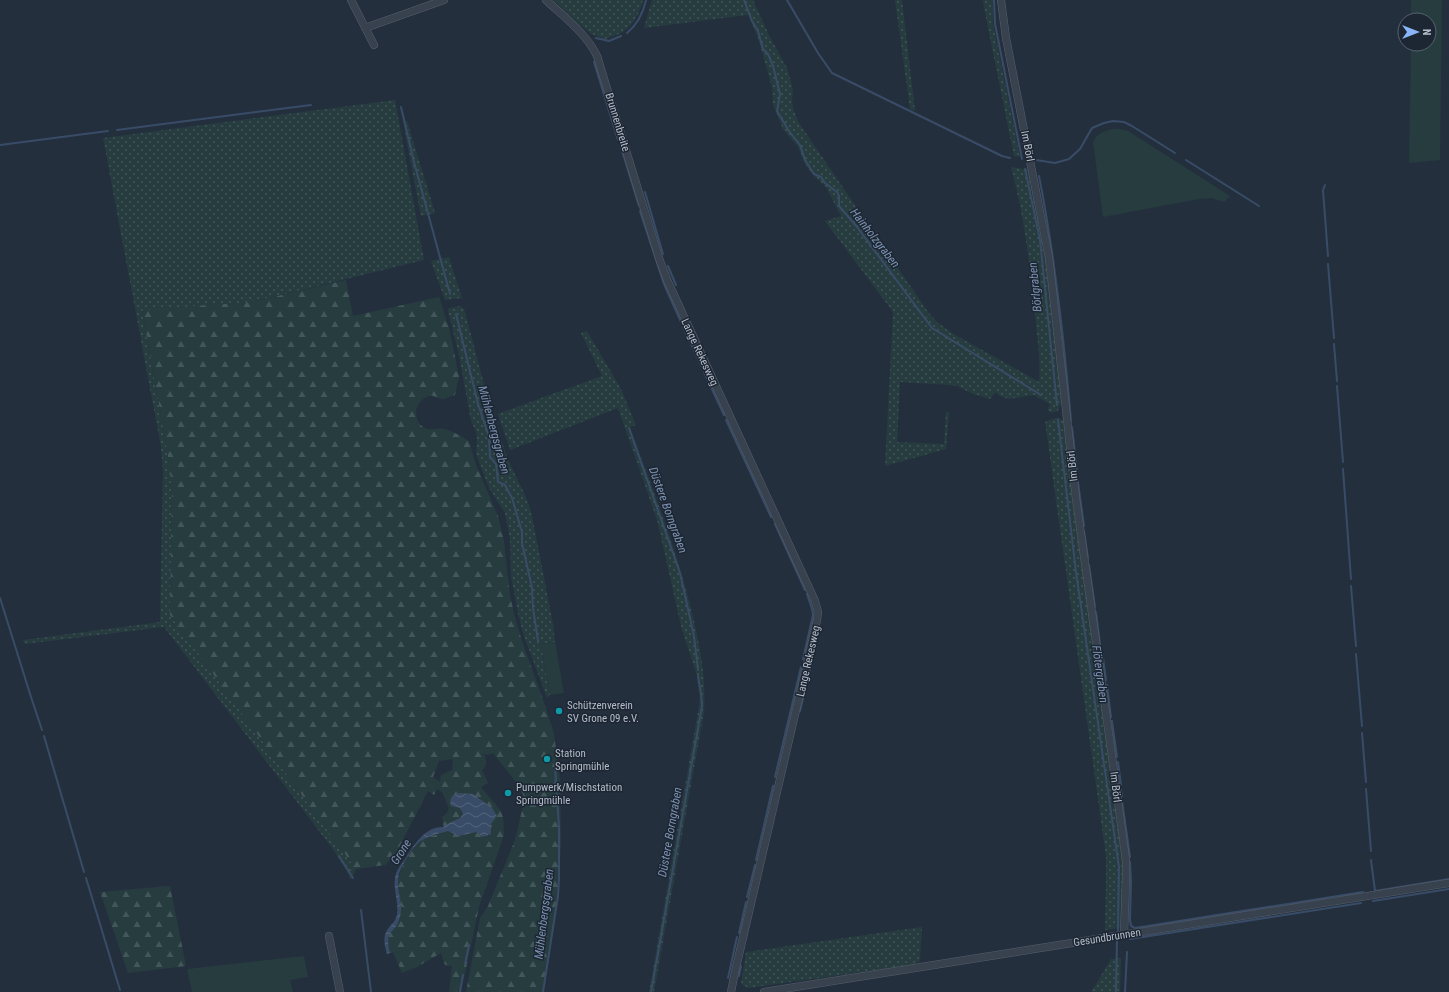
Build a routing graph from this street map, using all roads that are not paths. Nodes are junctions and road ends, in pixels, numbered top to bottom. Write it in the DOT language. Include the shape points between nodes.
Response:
graph roads {
  1 [pos="351,0"];
  2 [pos="444,0"];
  3 [pos="546,0"];
  4 [pos="1001,0"];
  5 [pos="435,2"];
  6 [pos="365,28"];
  7 [pos="374,45"];
  8 [pos="660,261"];
  9 [pos="1449,884"];
  10 [pos="1124,935"];
  11 [pos="329,936"];
  12 [pos="340,992"];
  13 [pos="731,992"];
  14 [pos="764,992"];
  1 -- 6 [label="street"];
  2 -- 5 [label="street"];
  3 -- 8 [label="street, Brunnenbreite" via="586,38 597,56"];
  4 -- 10 [label="street, Im Börl" via="1007,44 1049,258 1076,499 1126,862"];
  5 -- 6 [label="street"];
  6 -- 7 [label="street"];
  8 -- 13 [label="street, Lange Rekesweg" via="815,600 818,612"];
  9 -- 10 [label="street, Gesundbrunnen"];
  10 -- 14 [label="street, Gesundbrunnen"];
  11 -- 12 [label="street"];
}
